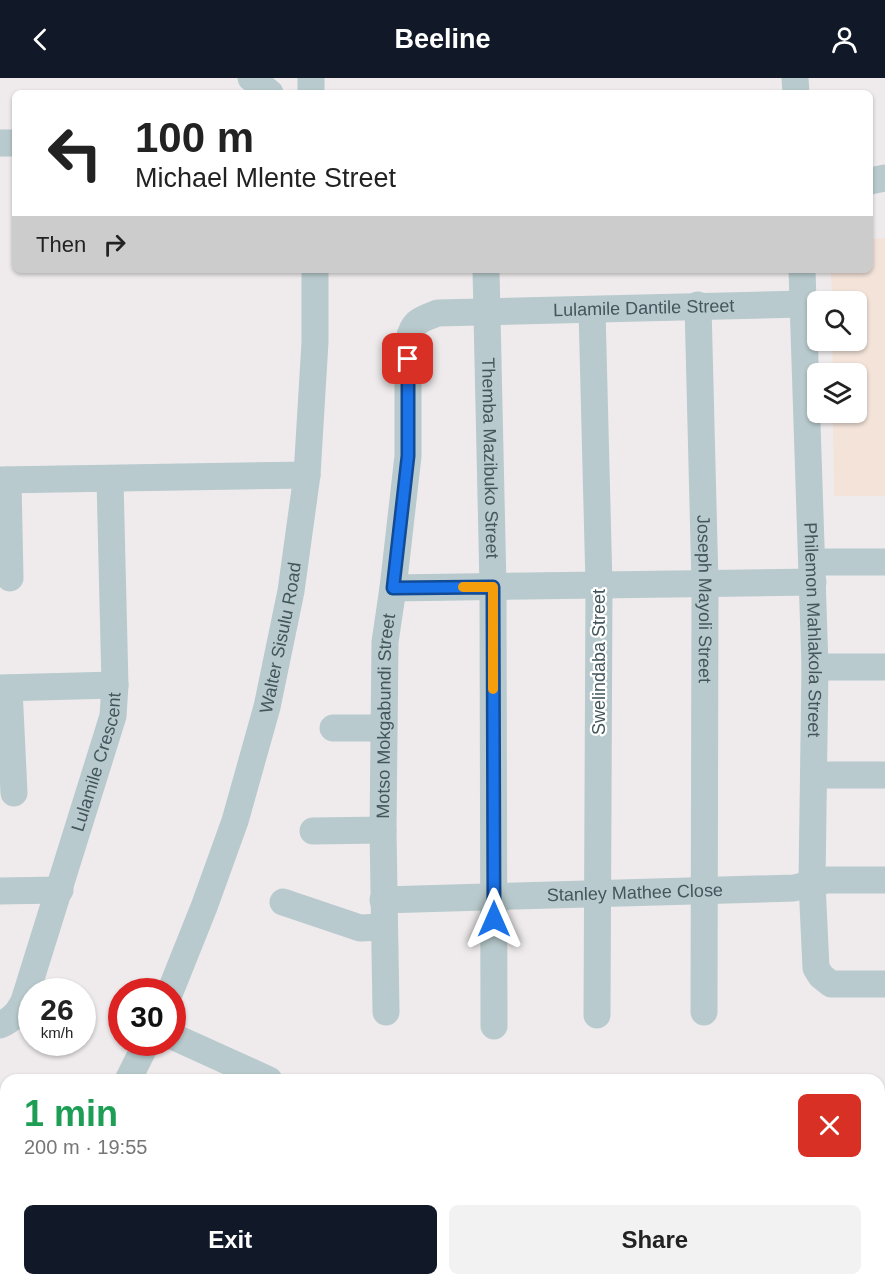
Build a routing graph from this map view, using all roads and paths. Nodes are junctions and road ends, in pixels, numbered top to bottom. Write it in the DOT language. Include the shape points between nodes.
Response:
graph roads {
  1 [pos="251,78"];
  2 [pos="266,90"];
  3 [pos="315,273"];
  4 [pos="486,273"];
  5 [pos="802,273"];
  6 [pos="803,304"];
  7 [pos="698,305"];
  8 [pos="592,310"];
  9 [pos="486,311"];
  10 [pos="308,476"];
  11 [pos="4,480"];
  12 [pos="110,480"];
  13 [pos="885,562"];
  14 [pos="813,572"];
  15 [pos="10,578"];
  16 [pos="705,584"];
  17 [pos="599,585"];
  18 [pos="493,587"];
  19 [pos="393,588"];
  20 [pos="815,667"];
  21 [pos="885,667"];
  22 [pos="115,685"];
  23 [pos="5,688"];
  24 [pos="333,728"];
  25 [pos="383,728"];
  26 [pos="814,775"];
  27 [pos="885,775"];
  28 [pos="14,793"];
  29 [pos="383,830"];
  30 [pos="313,831"];
  31 [pos="885,880"];
  32 [pos="812,883"];
  33 [pos="60,890"];
  34 [pos="0,891"];
  35 [pos="704,891"];
  36 [pos="597,895"];
  37 [pos="494,897"];
  38 [pos="383,900"];
  39 [pos="283,902"];
  40 [pos="384,927"];
  41 [pos="176,978"];
  42 [pos="885,984"];
  43 [pos="386,1012"];
  44 [pos="704,1012"];
  45 [pos="597,1015"];
  46 [pos="0,1025"];
  47 [pos="494,1026"];
  48 [pos="186,1042"];
  49 [pos="140,1056"];
  50 [pos="131,1074"];
  51 [pos="256,1074"];
  1 -- 2 [label="street"];
  3 -- 10 [label="street, Walter Sisulu Road"];
  4 -- 9 [label="street, Themba Mazibuko Street"];
  5 -- 6 [label="street, Philemon Mahlakola Street"];
  6 -- 7 [label="street, Lulamile Dantile Street"];
  6 -- 14 [label="street, Philemon Mahlakola Street"];
  7 -- 8 [label="street, Lulamile Dantile Street"];
  7 -- 16 [label="street, Joseph Mayoli Street"];
  8 -- 9 [label="street, Lulamile Dantile Street"];
  8 -- 17 [label="street, Swelindaba Street"];
  9 -- 18 [label="street, Themba Mazibuko Street"];
  9 -- 19 [label="street, Motso Mokgabundi Street" via="438,313 411,328 408,456"];
  10 -- 12 [label="street"];
  10 -- 41 [label="street, Walter Sisulu Road" via="291,591 267,708 235,820"];
  11 -- 12 [label="street"];
  11 -- 15 [label="street"];
  12 -- 22 [label="street, Lulamile Crescent"];
  13 -- 14 [label="street"];
  14 -- 16 [label="street"];
  14 -- 20 [label="street, Philemon Mahlakola Street"];
  16 -- 17 [label="street"];
  16 -- 35 [label="street, Joseph Mayoli Street"];
  17 -- 18 [label="street"];
  17 -- 36 [label="street, Swelindaba Street"];
  18 -- 19 [label="street"];
  18 -- 37 [label="street, Themba Mazibuko Street"];
  19 -- 25 [label="street, Motso Mokgabundi Street" via="385,642"];
  20 -- 21 [label="street"];
  20 -- 26 [label="street, Philemon Mahlakola Street"];
  22 -- 23 [label="street"];
  22 -- 33 [label="street, Lulamile Crescent" via="112,716"];
  23 -- 28 [label="street"];
  24 -- 25 [label="street"];
  25 -- 29 [label="street, Motso Mokgabundi Street"];
  26 -- 27 [label="street"];
  26 -- 32 [label="street, Philemon Mahlakola Street"];
  29 -- 30 [label="street"];
  29 -- 38 [label="street, Motso Mokgabundi Street"];
  31 -- 32 [label="street, Stanley Mathee Close"];
  32 -- 35 [label="street, Stanley Mathee Close" via="794,888"];
  32 -- 42 [label="street, Philemon Mahlakola Street" via="816,968 821,976 831,984"];
  33 -- 34 [label="street"];
  33 -- 46 [label="street, Lulamile Crescent" via="24,1001 11,1020"];
  35 -- 36 [label="street, Stanley Mathee Close"];
  35 -- 44 [label="street, Joseph Mayoli Street"];
  36 -- 37 [label="street, Stanley Mathee Close"];
  36 -- 45 [label="street, Swelindaba Street"];
  37 -- 38 [label="street, Stanley Mathee Close"];
  37 -- 47 [label="street, Themba Mazibuko Street"];
  38 -- 40 [label="street, Motso Mokgabundi Street"];
  39 -- 40 [label="street" via="360,928"];
  40 -- 43 [label="street, Motso Mokgabundi Street"];
  48 -- 51 [label="street"];
  49 -- 50 [label="street"];
}
